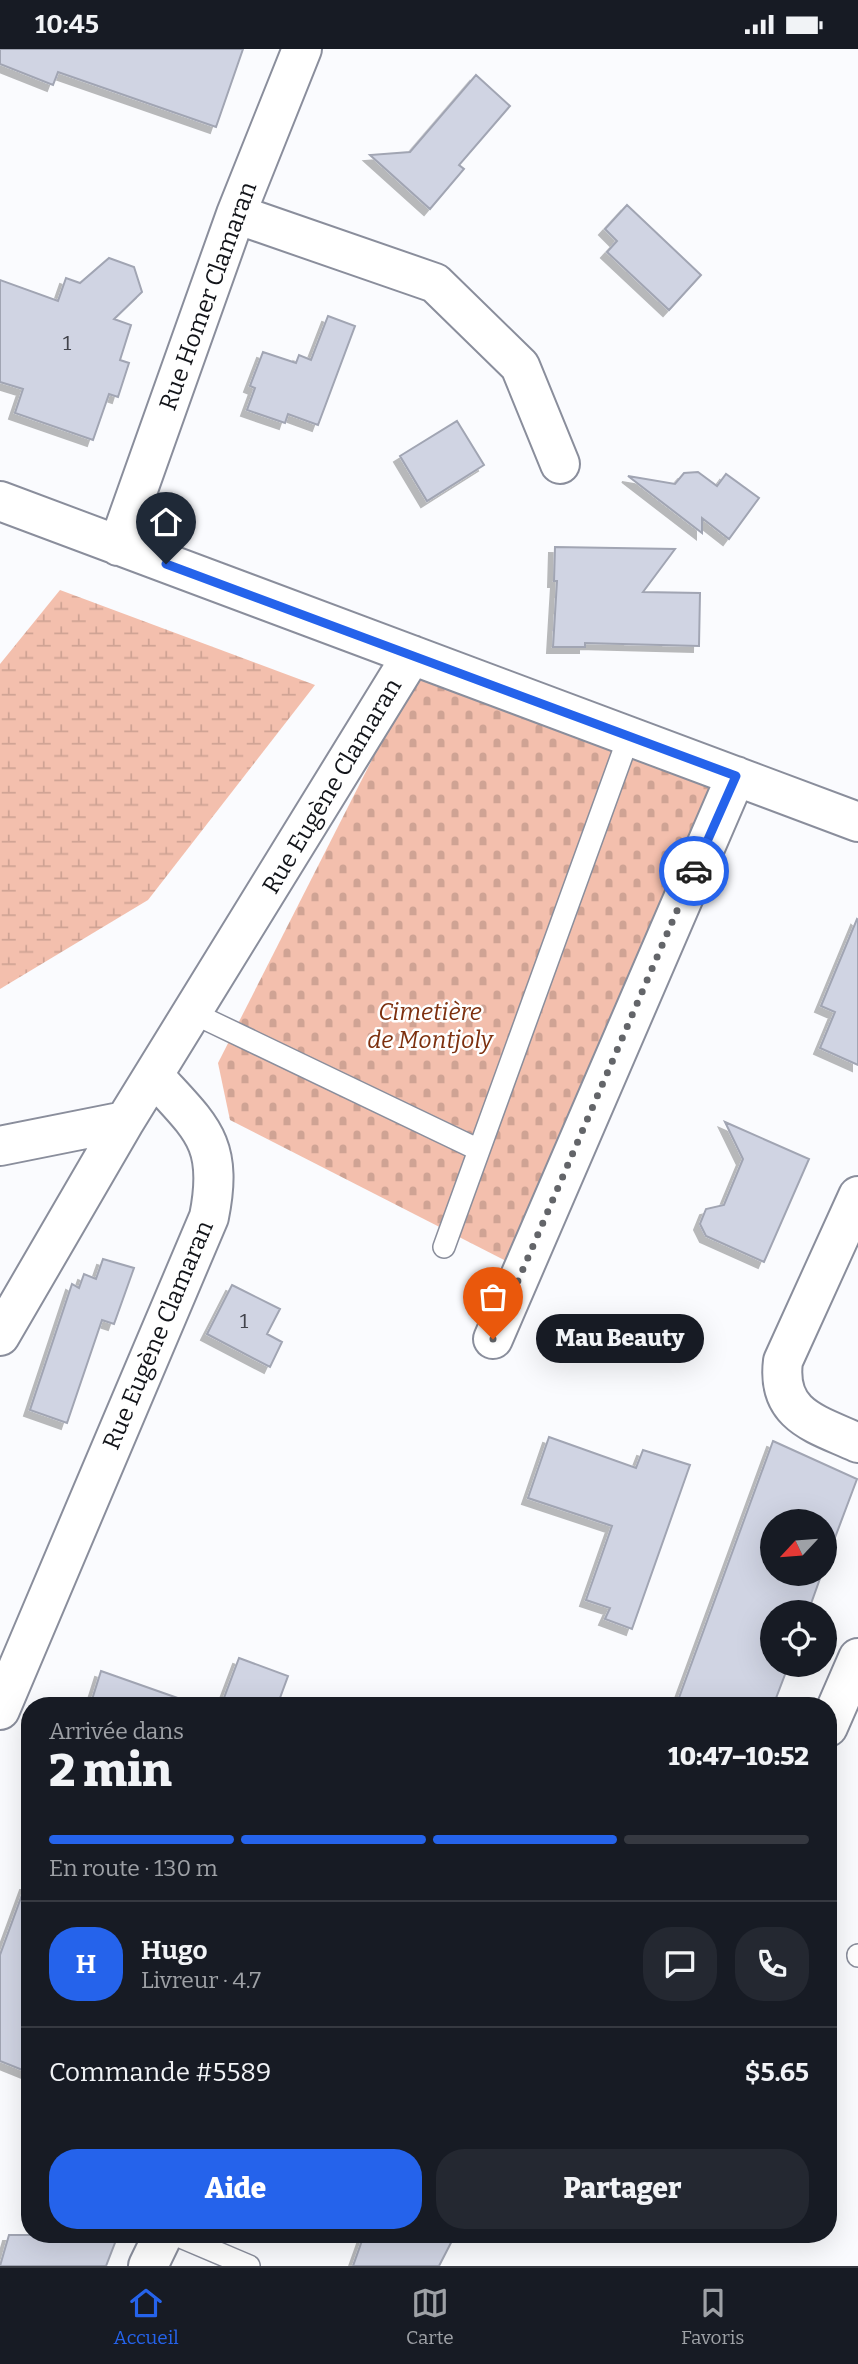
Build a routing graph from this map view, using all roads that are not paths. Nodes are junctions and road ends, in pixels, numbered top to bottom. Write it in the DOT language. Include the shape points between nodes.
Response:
graph roads {
  1 [pos="302,49"];
  2 [pos="236,213"];
  3 [pos="560,464"];
  4 [pos="0,501"];
  5 [pos="118,546"];
  6 [pos="412,655"];
  7 [pos="629,736"];
  8 [pos="736,776"];
  9 [pos="858,823"];
  10 [pos="193,1013"];
  11 [pos="154,1076"];
  12 [pos="125,1121"];
  13 [pos="0,1146"];
  14 [pos="479,1150"];
  15 [pos="858,1196"];
  16 [pos="444,1247"];
  17 [pos="0,1336"];
  18 [pos="493,1339"];
  19 [pos="858,1443"];
  20 [pos="858,1658"];
  21 [pos="837,1706"];
  22 [pos="0,1710"];
  23 [pos="159,2243"];
  24 [pos="195,2243"];
  25 [pos="148,2266"];
  26 [pos="249,2266"];
  1 -- 2 [label="street, Rue Homer Clamaran"];
  2 -- 3 [label="street" via="435,282 520,366"];
  2 -- 5 [label="street, Rue Homer Clamaran"];
  4 -- 5 [label="street"];
  5 -- 6 [label="street"];
  6 -- 7 [label="street"];
  6 -- 10 [label="street, Rue Eugène Clamaran"];
  7 -- 8 [label="street"];
  7 -- 14 [label="lane"];
  8 -- 9 [label="street"];
  8 -- 18 [label="street"];
  10 -- 11 [label="street, Rue Eugène Clamaran"];
  10 -- 14 [label="lane"];
  11 -- 12 [label="street"];
  11 -- 22 [label="street, Rue Eugène Clamaran" via="193,1119 209,1145 214,1181 209,1217"];
  12 -- 13 [label="street"];
  12 -- 17 [label="street"];
  14 -- 16 [label="lane"];
  15 -- 19 [label="street" via="783,1361 781,1376 796,1411"];
  20 -- 21 [label="street"];
  23 -- 25 [label="street"];
  24 -- 26 [label="lane"];
}
